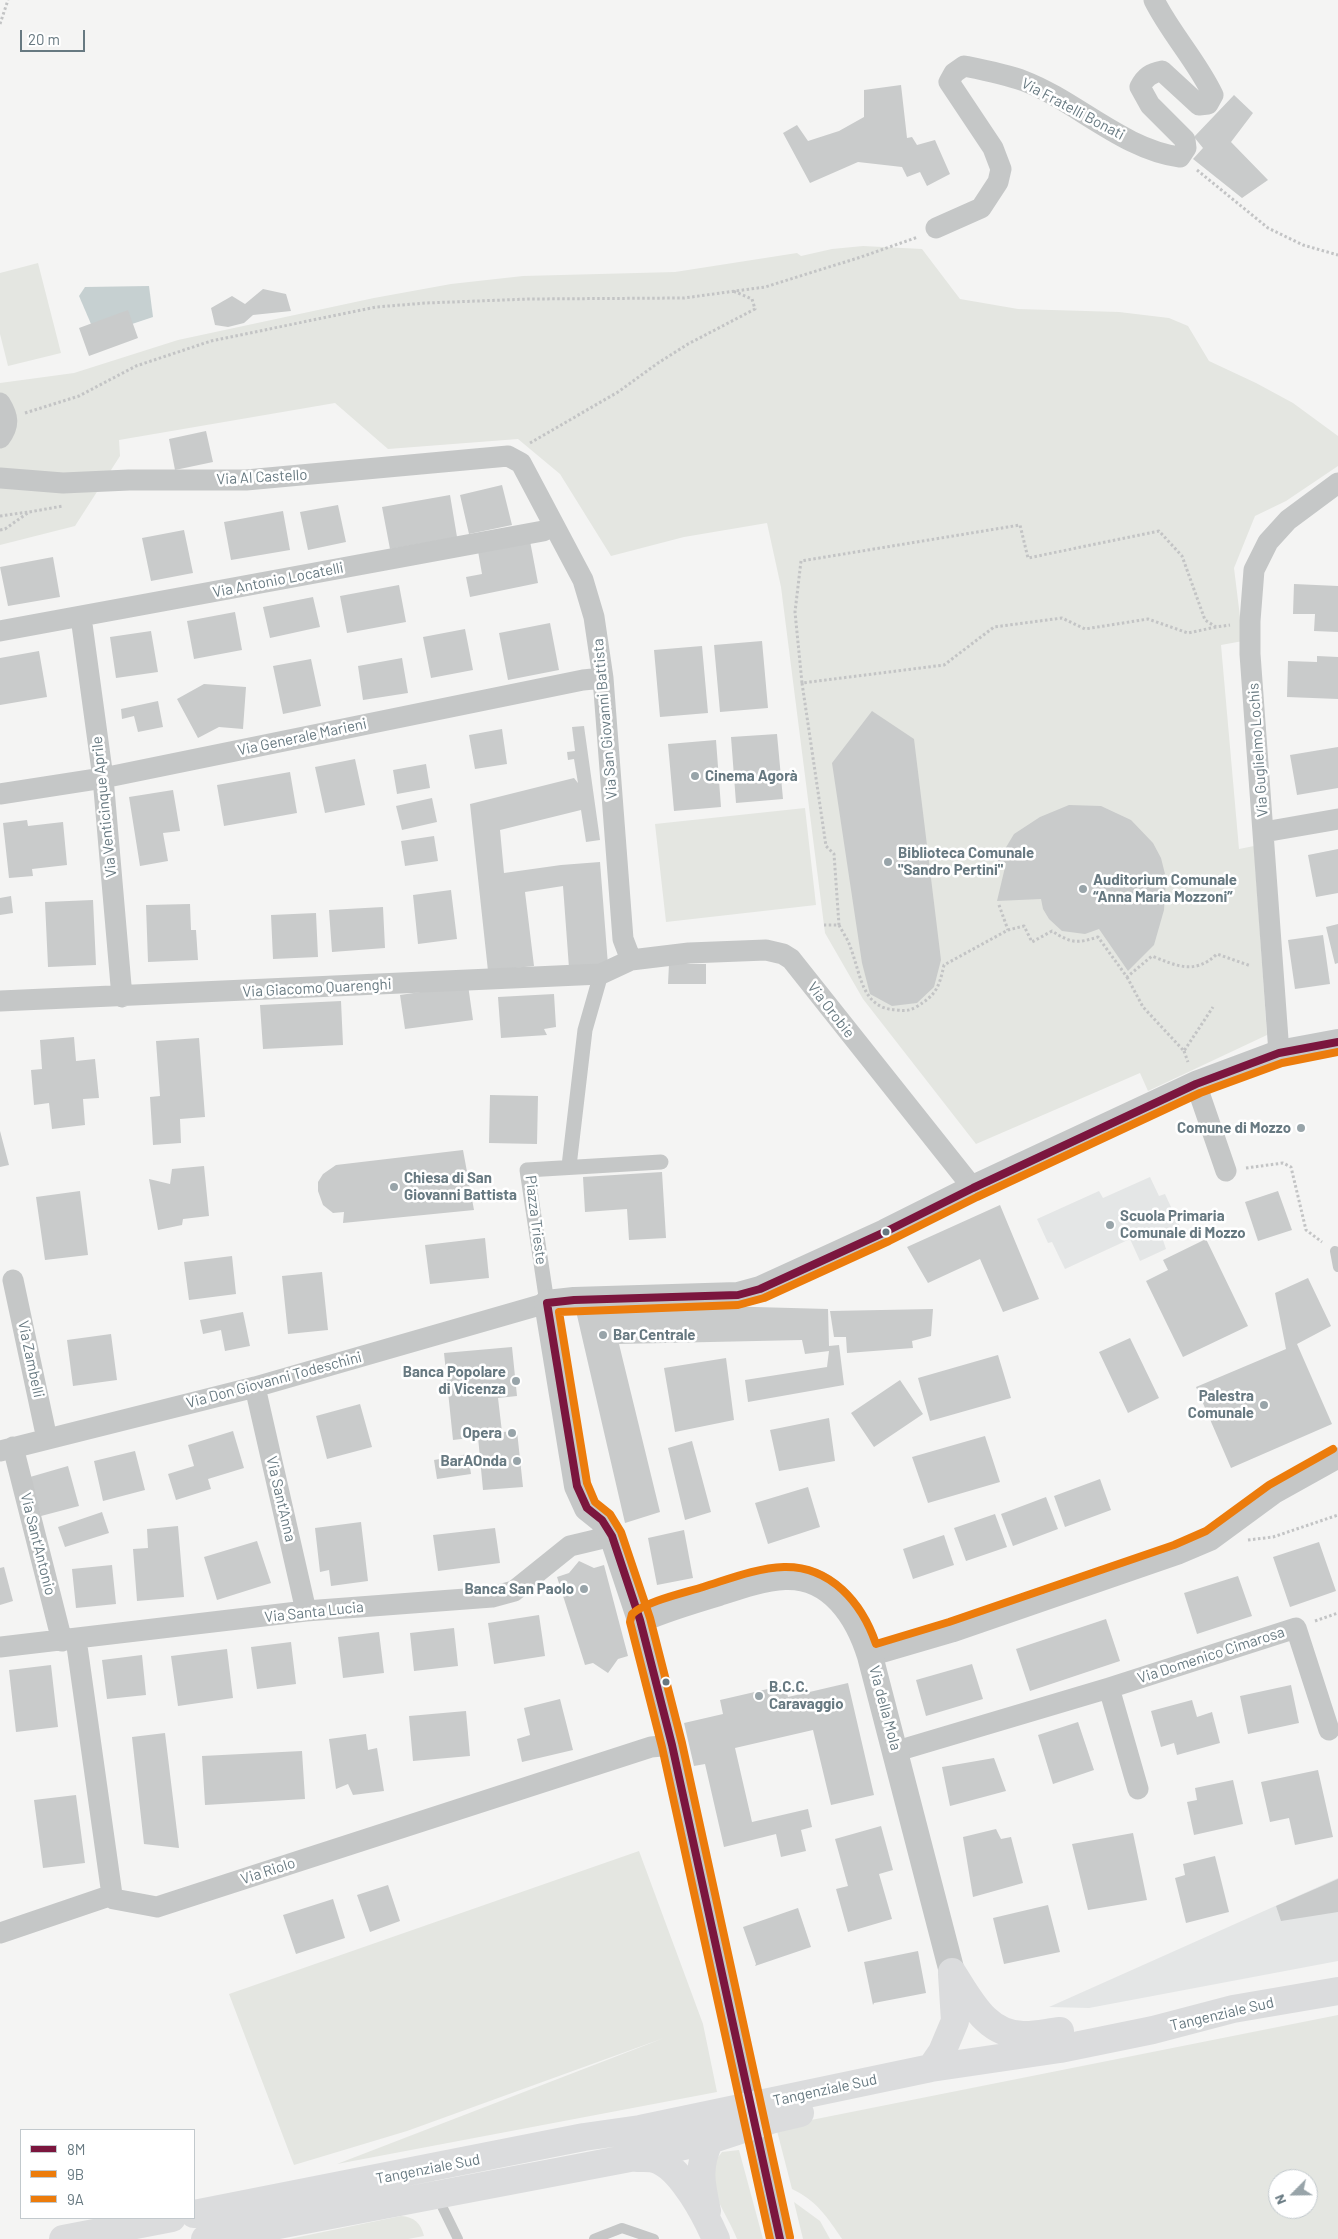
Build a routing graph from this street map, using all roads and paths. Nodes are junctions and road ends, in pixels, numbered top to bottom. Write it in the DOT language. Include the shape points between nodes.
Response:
graph roads {
  1 [pos="8,0"];
  2 [pos="1154,0"];
  3 [pos="0,24"];
  4 [pos="1180,157"];
  5 [pos="936,228"];
  6 [pos="1338,255"];
  7 [pos="733,291"];
  8 [pos="4,408"];
  9 [pos="0,438"];
  10 [pos="515,460"];
  11 [pos="0,478"];
  12 [pos="1338,483"];
  13 [pos="29,512"];
  14 [pos="0,516"];
  15 [pos="554,526"];
  16 [pos="81,617"];
  17 [pos="1250,621"];
  18 [pos="1216,627"];
  19 [pos="0,631"];
  20 [pos="603,678"];
  21 [pos="802,682"];
  22 [pos="103,778"];
  23 [pos="0,794"];
  24 [pos="1338,819"];
  25 [pos="1264,832"];
  26 [pos="1000,905"];
  27 [pos="824,925"];
  28 [pos="839,925"];
  29 [pos="1008,930"];
  30 [pos="631,960"];
  31 [pos="600,974"];
  32 [pos="1273,974"];
  33 [pos="1128,977"];
  34 [pos="122,997"];
  35 [pos="0,1001"];
  36 [pos="1213,1007"];
  37 [pos="1338,1042"];
  38 [pos="1279,1053"];
  39 [pos="1196,1084"];
  40 [pos="661,1162"];
  41 [pos="569,1166"];
  42 [pos="1226,1171"];
  43 [pos="973,1188"];
  44 [pos="1335,1251"];
  45 [pos="1338,1267"];
  46 [pos="13,1280"];
  47 [pos="547,1303"];
  48 [pos="255,1387"];
  49 [pos="47,1439"];
  50 [pos="7,1449"];
  51 [pos="1338,1458"];
  52 [pos="1338,1515"];
  53 [pos="1221,1533"];
  54 [pos="612,1536"];
  55 [pos="306,1611"];
  56 [pos="640,1620"];
  57 [pos="69,1640"];
  58 [pos="0,1647"];
  59 [pos="870,1656"];
  60 [pos="1109,1688"];
  61 [pos="1329,1730"];
  62 [pos="672,1745"];
  63 [pos="897,1751"];
  64 [pos="1138,1789"];
  65 [pos="112,1895"];
  66 [pos="0,1933"];
  67 [pos="952,1972"];
  68 [pos="1338,1991"];
  69 [pos="1233,2009"];
  70 [pos="1060,2049"];
  71 [pos="931,2068"];
  72 [pos="772,2110"];
  73 [pos="720,2128"];
  74 [pos="630,2158"];
  75 [pos="436,2195"];
  76 [pos="195,2214"];
  77 [pos="167,2219"];
  78 [pos="713,2232"];
  79 [pos="62,2239"];
  80 [pos="205,2239"];
  81 [pos="458,2239"];
  82 [pos="594,2239"];
  83 [pos="654,2239"];
  84 [pos="780,2239"];
  1 -- 3 [label="path"];
  2 -- 4 [label="street" via="1162,17 1202,72 1213,95 1208,104 1199,106 1162,71 1154,72 1140,87 1150,105 1185,140 1186,148"];
  4 -- 5 [label="street, Via Fratelli Bonati" via="1165,155 1129,139 1024,81 964,66 954,73 949,82 993,148 1001,169 998,182 981,208"];
  4 -- 6 [label="path" via="1268,228 1303,245"];
  5 -- 7 [label="path" via="861,257 765,287"];
  7 -- 8 [label="path" via="684,298 529,299 376,307 210,341 136,366 78,396 24,414"];
  7 -- 10 [label="path" via="752,299 755,308 658,363"];
  8 -- 9 [label="street" via="7,429"];
  10 -- 11 [label="street, Via Al Castello" via="246,480 63,483"];
  10 -- 15 [label="street, Via San Giovanni Battista"];
  12 -- 17 [label="street, Via Guglielmo Lochis" via="1288,520 1268,542 1254,570"];
  13 -- 14 [label="path"];
  15 -- 16 [label="street, Via Antonio Locatelli" via="543,531"];
  15 -- 20 [label="street, Via San Giovanni Battista" via="583,580 594,617"];
  16 -- 19 [label="street, Via Antonio Locatelli"];
  16 -- 22 [label="street, Via Venticinque Aprile"];
  17 -- 18 [label="path"];
  17 -- 25 [label="street, Via Guglielmo Lochis"];
  18 -- 21 [label="path" via="1188,633 1148,619 1085,630 1062,618 994,627 944,665"];
  18 -- 21 [label="path" via="1205,620 1182,556 1159,532 1028,558 1020,525 801,561 795,612"];
  20 -- 22 [label="street, Via Generale Marieni"];
  20 -- 30 [label="street, Via San Giovanni Battista" via="622,939"];
  21 -- 28 [label="path" via="826,846 834,854"];
  22 -- 23 [label="street, Via Generale Marieni"];
  22 -- 34 [label="street, Via Venticinque Aprile"];
  24 -- 25 [label="street"];
  25 -- 32 [label="street, Via Guglielmo Lochis"];
  26 -- 29 [label="path"];
  27 -- 28 [label="path"];
  28 -- 29 [label="path" via="851,947 860,981 869,998 885,1010 910,1011 930,998 940,984 944,965"];
  29 -- 33 [label="path" via="1024,926 1032,942 1052,931 1069,942 1098,937"];
  30 -- 31 [label="street, Via Giacomo Quarenghi"];
  30 -- 43 [label="street, Via Orobie" via="688,953 766,950 783,954"];
  31 -- 34 [label="street, Via Giacomo Quarenghi"];
  31 -- 41 [label="street" via="585,1030"];
  32 -- 33 [label="path" via="1217,954 1208,963 1196,967 1180,967 1152,956"];
  32 -- 38 [label="street, Via Guglielmo Lochis"];
  33 -- 36 [label="path" via="1143,1007 1184,1051"];
  34 -- 35 [label="street, Via Giacomo Quarenghi"];
  37 -- 38 [label="street"];
  38 -- 39 [label="street"];
  39 -- 42 [label="street"];
  39 -- 43 [label="street"];
  40 -- 41 [label="street, Piazza Trieste"];
  41 -- 47 [label="street, Piazza Trieste" via="526,1170"];
  42 -- 44 [label="path" via="1283,1164 1291,1167 1306,1230"];
  43 -- 47 [label="street" via="760,1290 738,1295"];
  44 -- 45 [label="lane"];
  46 -- 49 [label="street, Via Zambelli"];
  47 -- 48 [label="street, Via Don Giovanni Todeschini"];
  47 -- 54 [label="street, Piazza Trieste" via="577,1486 587,1508 602,1520"];
  48 -- 49 [label="street, Via Don Giovanni Todeschini"];
  48 -- 55 [label="street, Via Sant'Anna"];
  49 -- 50 [label="street, Via Don Giovanni Todeschini"];
  50 -- 57 [label="street, Via Sant'Antonio"];
  51 -- 53 [label="street" via="1275,1493"];
  52 -- 53 [label="path" via="1273,1537 1245,1541"];
  53 -- 59 [label="street" via="1212,1540 1160,1561 952,1632"];
  54 -- 55 [label="street, Via Santa Lucia" via="570,1546 514,1591 492,1597"];
  54 -- 56 [label="street, Piazza Trieste"];
  55 -- 57 [label="street, Via Santa Lucia"];
  56 -- 59 [label="street, Via della Mola" via="751,1583 798,1578 810,1580 836,1595 863,1633"];
  56 -- 62 [label="street, Piazza Trieste"];
  57 -- 58 [label="street, Via Santa Lucia"];
  57 -- 65 [label="street"];
  59 -- 63 [label="street, Via della Mola"];
  60 -- 61 [label="street, Via Domenico Cimarosa" via="1296,1628"];
  60 -- 63 [label="street, Via Domenico Cimarosa"];
  60 -- 64 [label="street"];
  62 -- 65 [label="street, Via Riolo" via="651,1747 157,1907"];
  62 -- 84 [label="street, Piazza Trieste"];
  63 -- 67 [label="street, Via della Mola"];
  65 -- 66 [label="street"];
  67 -- 69 [label="highway" via="986,2021 1011,2034 1025,2035"];
  67 -- 71 [label="highway" via="955,2020 942,2052"];
  68 -- 69 [label="highway, Tangenziale Sud"];
  69 -- 70 [label="highway, Tangenziale Sud"];
  70 -- 71 [label="highway, Tangenziale Sud"];
  70 -- 72 [label="highway" via="913,2089"];
  71 -- 72 [label="highway, Tangenziale Sud"];
  72 -- 73 [label="highway, Tangenziale Sud"];
  73 -- 74 [label="highway"];
  73 -- 76 [label="highway, Tangenziale Sud" via="640,2129 584,2137"];
  73 -- 78 [label="highway" via="703,2154 700,2176"];
  74 -- 75 [label="highway"];
  74 -- 78 [label="highway" via="650,2158 670,2167 682,2180"];
  75 -- 80 [label="highway"];
  75 -- 81 [label="lane"];
  77 -- 79 [label="highway"];
  82 -- 83 [label="lane" via="622,2228"];
}
